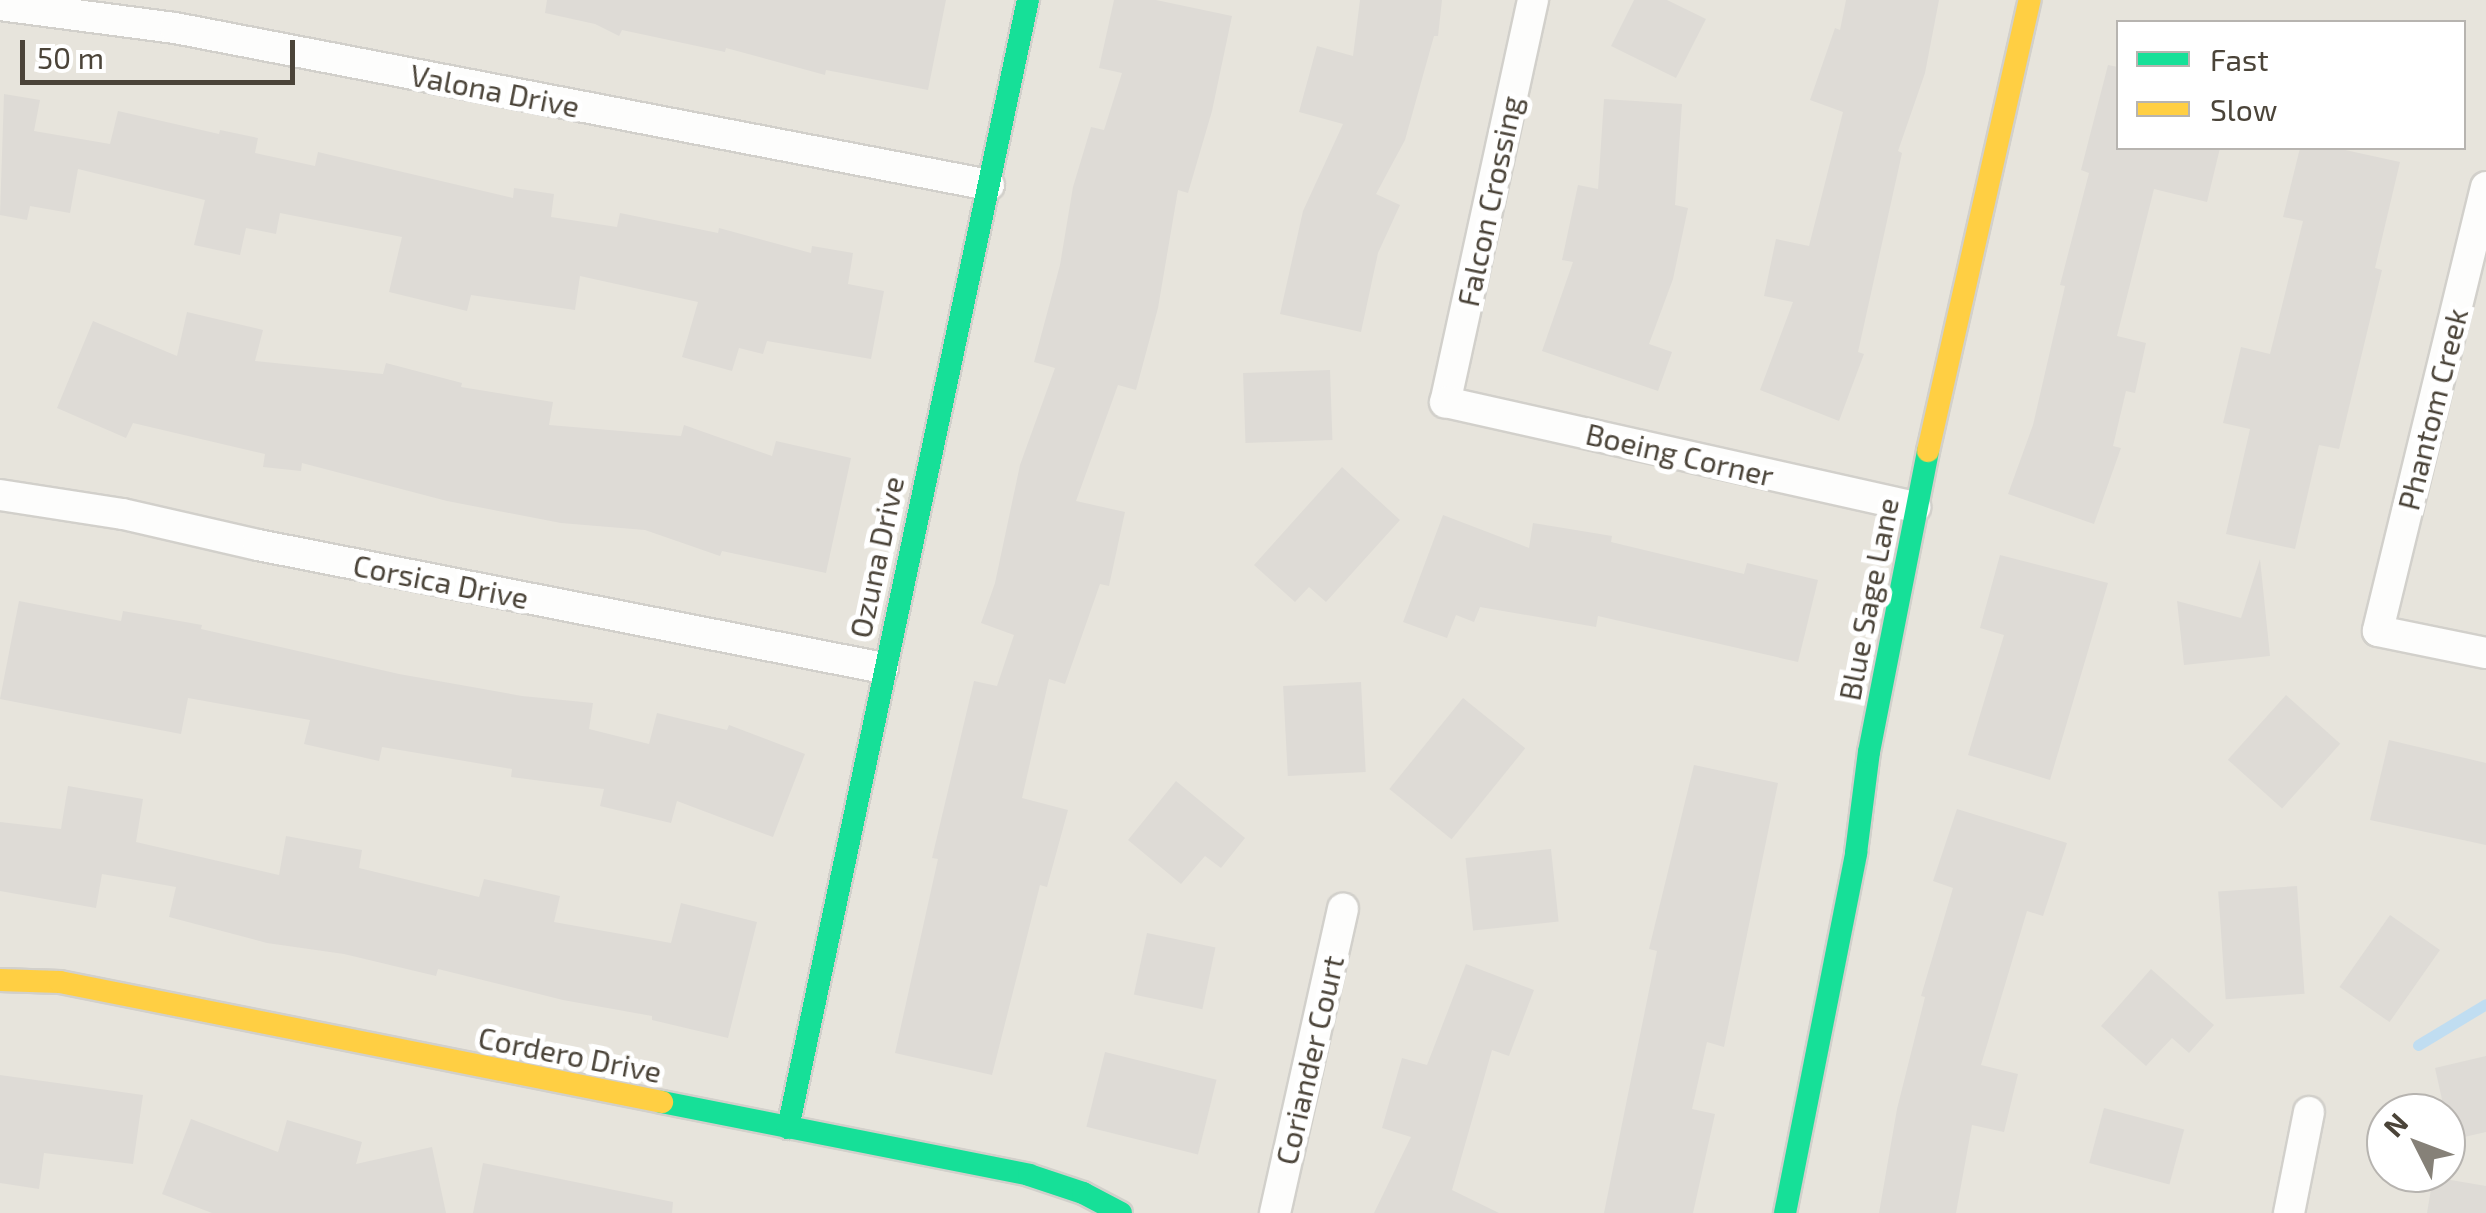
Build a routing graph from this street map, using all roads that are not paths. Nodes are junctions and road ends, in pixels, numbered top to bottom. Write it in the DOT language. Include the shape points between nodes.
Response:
graph roads {
  1 [pos="1028,0"];
  2 [pos="1533,0"];
  3 [pos="2030,0"];
  4 [pos="0,5"];
  5 [pos="989,185"];
  6 [pos="2486,187"];
  7 [pos="1445,402"];
  8 [pos="0,494"];
  9 [pos="1915,507"];
  10 [pos="2486,654"];
  11 [pos="883,668"];
  12 [pos="1343,908"];
  13 [pos="0,980"];
  14 [pos="2309,1112"];
  15 [pos="788,1128"];
  16 [pos="1121,1213"];
  17 [pos="1275,1213"];
  18 [pos="1785,1213"];
  19 [pos="2289,1213"];
  1 -- 5 [label="street, Ozuna Drive"];
  2 -- 7 [label="street, Falcon Crossing"];
  3 -- 9 [label="street, Blue Sage Lane"];
  4 -- 5 [label="street, Valona Drive" via="175,28"];
  5 -- 11 [label="street, Ozuna Drive"];
  6 -- 10 [label="street, Phantom Creek" via="2378,630"];
  7 -- 9 [label="street, Boeing Corner"];
  8 -- 11 [label="street, Corsica Drive"];
  9 -- 18 [label="street, Blue Sage Lane"];
  11 -- 15 [label="street, Ozuna Drive"];
  12 -- 17 [label="street, Coriander Court"];
  13 -- 15 [label="street, Cordero Drive" via="60,982"];
  14 -- 19 [label="street"];
  15 -- 16 [label="street, Cordero Drive" via="1029,1175"];
}
